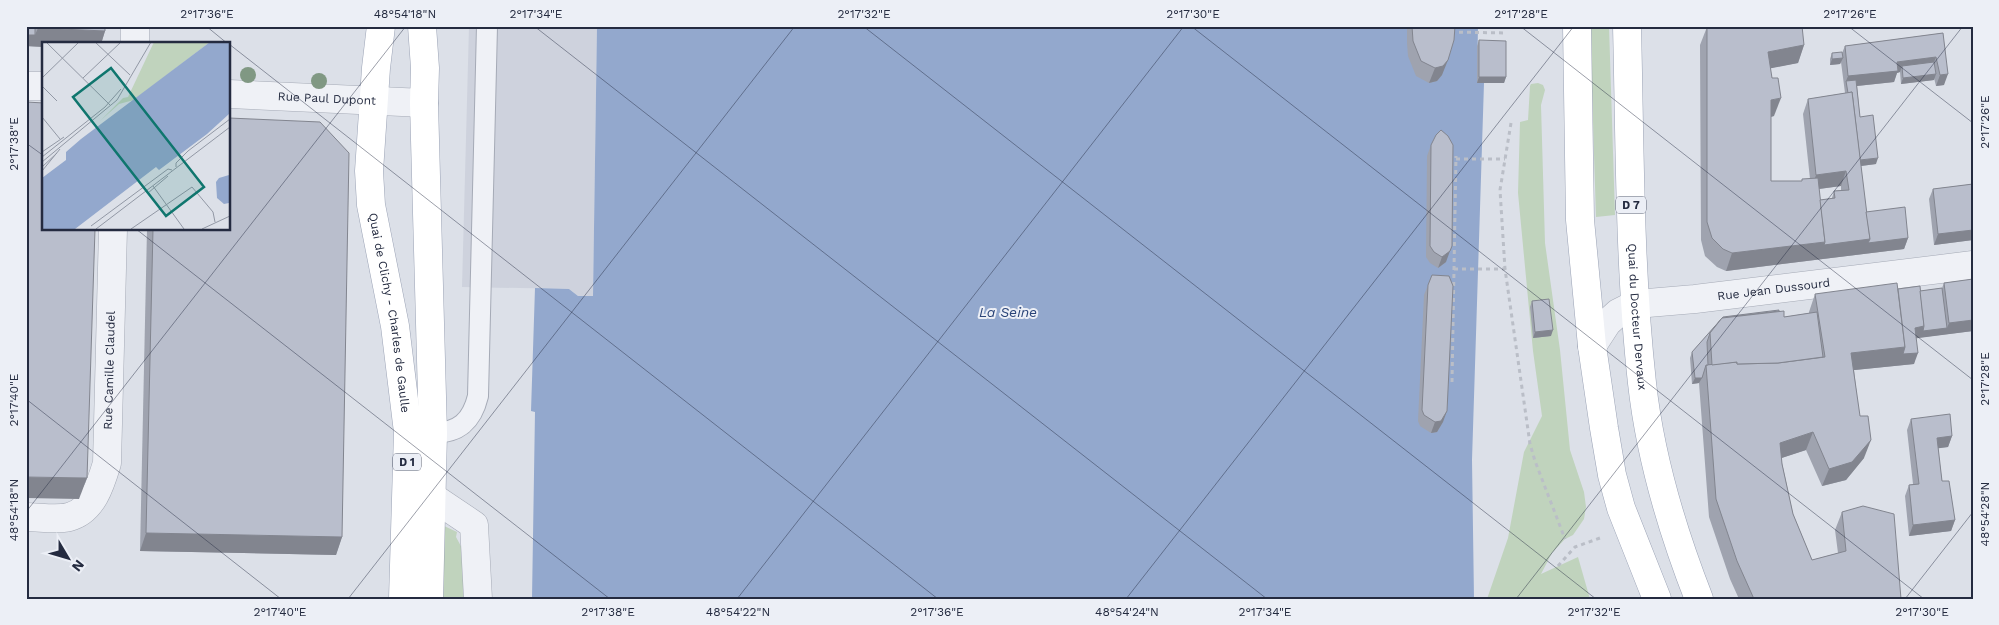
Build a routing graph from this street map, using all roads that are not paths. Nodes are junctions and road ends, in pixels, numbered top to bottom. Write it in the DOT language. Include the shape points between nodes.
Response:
graph roads {
  1 [pos="135,26"];
  2 [pos="381,26"];
  3 [pos="422,26"];
  4 [pos="486,26"];
  5 [pos="1577,26"];
  6 [pos="1627,26"];
  7 [pos="135,42"];
  8 [pos="26,86"];
  9 [pos="42,86"];
  10 [pos="230,94"];
  11 [pos="374,101"];
  12 [pos="424,103"];
  13 [pos="113,230"];
  14 [pos="1973,265"];
  15 [pos="1636,304"];
  16 [pos="1592,346"];
  17 [pos="433,433"];
  18 [pos="432,496"];
  19 [pos="26,517"];
  20 [pos="403,599"];
  21 [pos="429,599"];
  22 [pos="478,599"];
  23 [pos="1657,599"];
  24 [pos="1699,599"];
  1 -- 7 [label="street"];
  2 -- 11 [label="main road, Quai de Clichy - Charles de Gaulle / D 1"];
  3 -- 12 [label="main road, D 1"];
  4 -- 17 [label="lane" via="478,396 474,411 465,423 446,433"];
  5 -- 16 [label="main road" via="1580,220"];
  6 -- 15 [label="main road, Quai du Docteur Dervaux / D 7"];
  8 -- 9 [label="street"];
  10 -- 11 [label="street, Rue Paul Dupont"];
  11 -- 12 [label="street, Rue Paul Dupont"];
  11 -- 20 [label="main road, Quai de Clichy - Charles de Gaulle / D 1" via="369,171 371,205 395,326 408,432"];
  12 -- 17 [label="main road, D 1"];
  13 -- 19 [label="street, Rue Camille Claudel" via="107,463 101,484 78,514"];
  14 -- 15 [label="street, Rue Jean Dussourd"];
  15 -- 16 [label="street, Rue Jean Dussourd" via="1607,323"];
  15 -- 24 [label="main road, Quai du Docteur Dervaux / D 7" via="1650,434 1676,531"];
  16 -- 23 [label="main road" via="1612,475"];
  17 -- 18 [label="main road, D 1"];
  18 -- 21 [label="main road, D 1"];
  18 -- 22 [label="street" via="474,525"];
}
